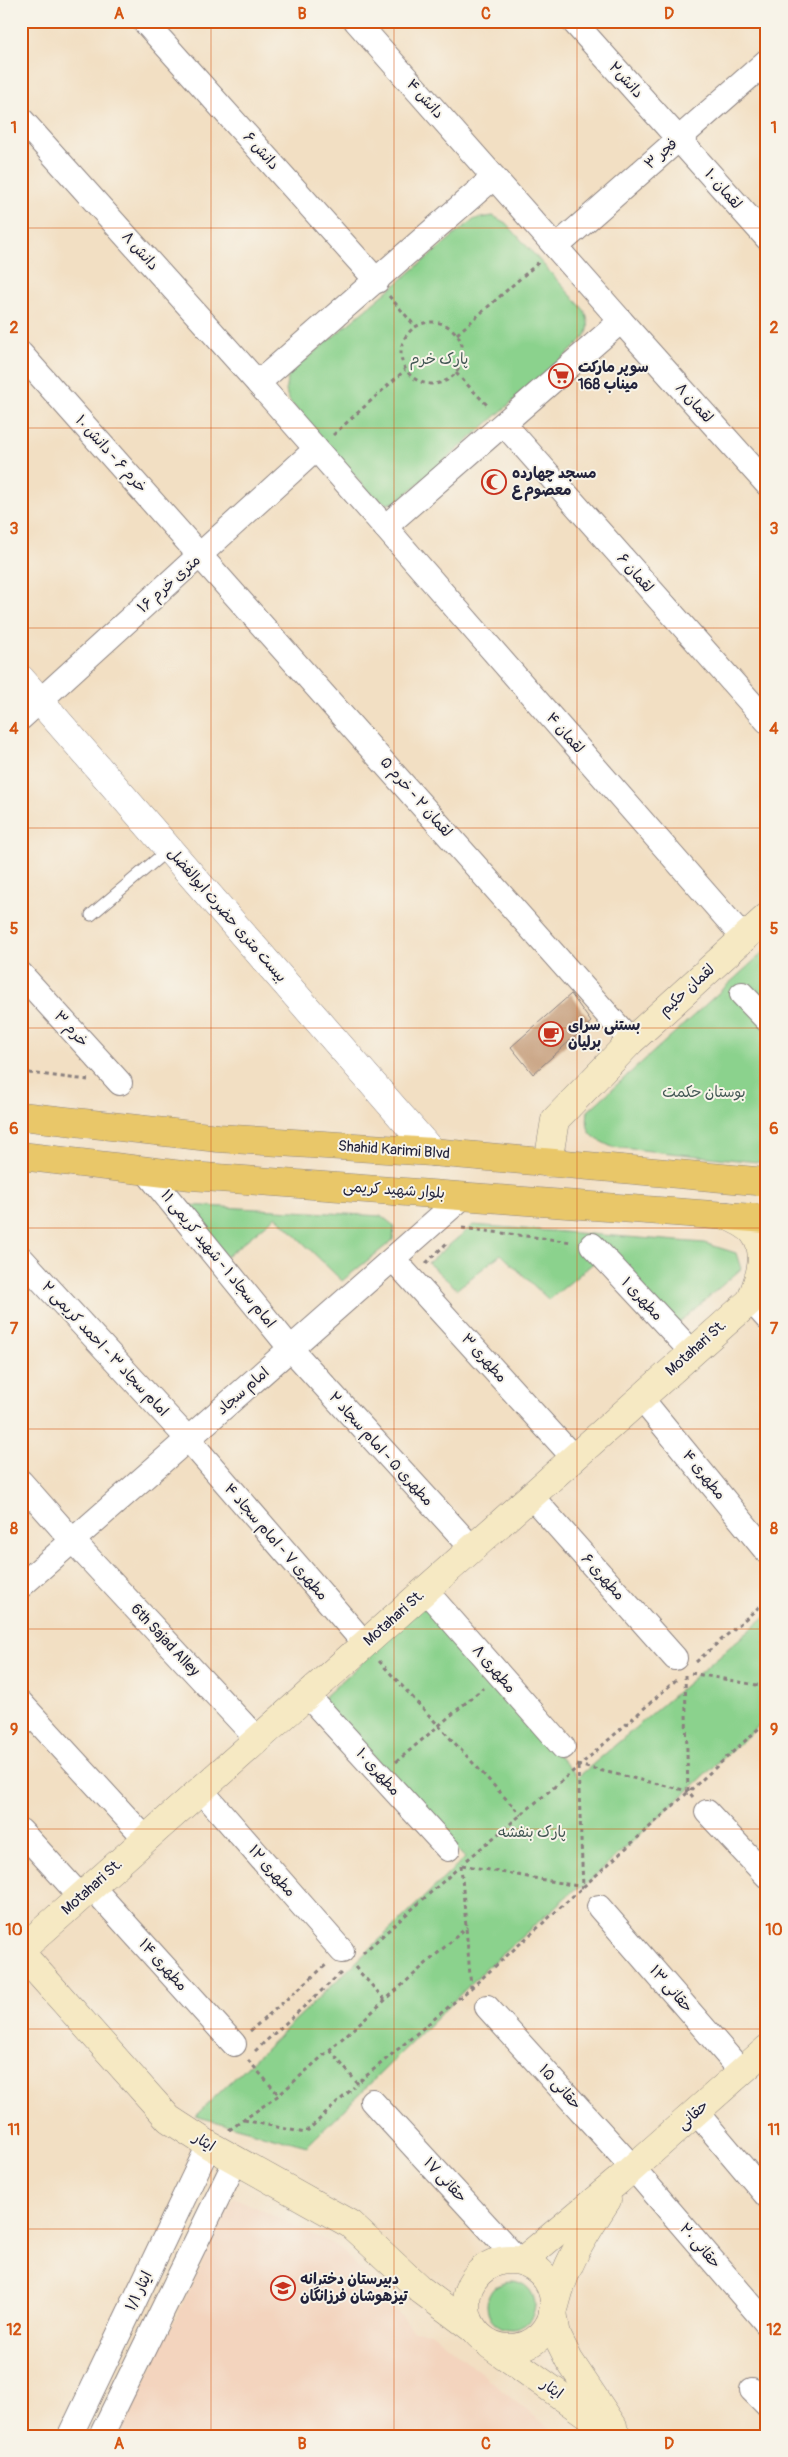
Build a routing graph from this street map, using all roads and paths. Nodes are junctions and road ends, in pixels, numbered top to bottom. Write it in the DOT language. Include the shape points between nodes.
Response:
graph roads {
  1 [pos="144,21"];
  2 [pos="356,21"];
  3 [pos="573,21"];
  4 [pos="767,61"];
  5 [pos="21,119"];
  6 [pos="679,139"];
  7 [pos="494,177"];
  8 [pos="767,238"];
  9 [pos="556,247"];
  10 [pos="377,281"];
  11 [pos="621,321"];
  12 [pos="415,326"];
  13 [pos="457,334"];
  14 [pos="21,354"];
  15 [pos="405,370"];
  16 [pos="456,373"];
  17 [pos="258,383"];
  18 [pos="504,424"];
  19 [pos="316,449"];
  20 [pos="767,484"];
  21 [pos="385,528"];
  22 [pos="201,554"];
  23 [pos="21,678"];
  24 [pos="31,709"];
  25 [pos="767,722"];
  26 [pos="169,849"];
  27 [pos="91,915"];
  28 [pos="767,917"];
  29 [pos="744,938"];
  30 [pos="21,974"];
  31 [pos="742,994"];
  32 [pos="767,1020"];
  33 [pos="631,1041"];
  34 [pos="21,1072"];
  35 [pos="120,1083"];
  36 [pos="21,1116"];
  37 [pos="432,1152"];
  38 [pos="21,1156"];
  39 [pos="548,1163"];
  40 [pos="145,1170"];
  41 [pos="767,1182"];
  42 [pos="465,1195"];
  43 [pos="728,1216"];
  44 [pos="767,1219"];
  45 [pos="456,1234"];
  46 [pos="450,1240"];
  47 [pos="592,1245"];
  48 [pos="21,1258"];
  49 [pos="393,1259"];
  50 [pos="411,1278"];
  51 [pos="761,1301"];
  52 [pos="291,1349"];
  53 [pos="692,1352"];
  54 [pos="641,1398"];
  55 [pos="188,1439"];
  56 [pos="574,1458"];
  57 [pos="531,1496"];
  58 [pos="26,1497"];
  59 [pos="73,1541"];
  60 [pos="472,1548"];
  61 [pos="767,1552"];
  62 [pos="21,1586"];
  63 [pos="425,1590"];
  64 [pos="767,1600"];
  65 [pos="364,1644"];
  66 [pos="680,1665"];
  67 [pos="499,1674"];
  68 [pos="767,1687"];
  69 [pos="308,1695"];
  70 [pos="21,1703"];
  71 [pos="767,1722"];
  72 [pos="439,1726"];
  73 [pos="258,1740"];
  74 [pos="563,1747"];
  75 [pos="578,1767"];
  76 [pos="381,1775"];
  77 [pos="201,1790"];
  78 [pos="688,1791"];
  79 [pos="707,1812"];
  80 [pos="521,1815"];
  81 [pos="21,1831"];
  82 [pos="146,1839"];
  83 [pos="454,1857"];
  84 [pos="767,1876"];
  85 [pos="583,1887"];
  86 [pos="87,1892"];
  87 [pos="599,1907"];
  88 [pos="467,1927"];
  89 [pos="21,1952"];
  90 [pos="347,1957"];
  91 [pos="471,1988"];
  92 [pos="386,2002"];
  93 [pos="487,2007"];
  94 [pos="234,2044"];
  95 [pos="767,2049"];
  96 [pos="330,2050"];
  97 [pos="742,2072"];
  98 [pos="364,2092"];
  99 [pos="279,2095"];
  100 [pos="696,2112"];
  101 [pos="244,2120"];
  102 [pos="209,2145"];
  103 [pos="236,2160"];
  104 [pos="626,2175"];
  105 [pos="767,2196"];
  106 [pos="520,2261"];
  107 [pos="468,2288"];
  108 [pos="421,2290"];
  109 [pos="554,2309"];
  110 [pos="767,2324"];
  111 [pos="480,2335"];
  112 [pos="70,2436"];
  113 [pos="101,2436"];
  114 [pos="618,2436"];
  1 -- 10 [label="street, دانش ۶"];
  2 -- 7 [label="street, دانش ۴"];
  3 -- 6 [label="street, دانش۲"];
  4 -- 6 [label="street, فجر ۳"];
  5 -- 17 [label="street, دانش ۸"];
  6 -- 8 [label="street, لقمان ۱۰"];
  6 -- 9 [label="street, فجر ۳"];
  7 -- 9 [label="street, دانش ۴"];
  7 -- 10 [label="street"];
  9 -- 11 [label="street, لقمان ۸"];
  9 -- 13 [label="path"];
  10 -- 12 [label="path"];
  10 -- 17 [label="street"];
  11 -- 18 [label="street"];
  11 -- 20 [label="street, لقمان ۸"];
  12 -- 13 [label="path" via="429,322 444,324"];
  12 -- 15 [label="path" via="404,339 400,355"];
  13 -- 16 [label="path" via="464,354"];
  14 -- 22 [label="street, خرم ۶ - دانش ۱۰"];
  15 -- 16 [label="path" via="420,383 440,384"];
  15 -- 19 [label="path"];
  16 -- 18 [label="path"];
  17 -- 19 [label="street, دانش ۸"];
  18 -- 21 [label="street"];
  18 -- 25 [label="street, لقمان ۶"];
  19 -- 21 [label="street, لقمان ۴"];
  19 -- 22 [label="street, ۱۶ متری خرم"];
  21 -- 29 [label="street, لقمان ۴"];
  22 -- 24 [label="street, ۱۶ متری خرم"];
  22 -- 33 [label="street, لقمان ۲ - خرم ۵"];
  23 -- 24 [label="street, بیست متری حضرت ابوالفضل"];
  24 -- 26 [label="street, بیست متری حضرت ابوالفضل"];
  26 -- 27 [label="lane"];
  26 -- 37 [label="street, بیست متری حضرت ابوالفضل"];
  28 -- 29 [label="main road, لقمان حکیم"];
  29 -- 33 [label="main road, لقمان حکیم"];
  30 -- 35 [label="street, خرم ۳"];
  31 -- 32 [label="street"];
  33 -- 39 [label="main road, لقمان حکیم" via="555,1120"];
  34 -- 35 [label="path"];
  36 -- 37 [label="main road, Shahid Karimi Blvd" via="218,1138"];
  37 -- 39 [label="main road, Shahid Karimi Blvd"];
  38 -- 40 [label="main road, بلوار شهید کریمی"];
  39 -- 41 [label="main road, Shahid Karimi Blvd"];
  40 -- 42 [label="main road, بلوار شهید کریمی"];
  40 -- 52 [label="street, امام سجاد ۱ - شهید کریمی ۱۱"];
  42 -- 43 [label="main road, بلوار شهید کریمی"];
  42 -- 49 [label="street, امام سجاد"];
  43 -- 44 [label="main road, بلوار شهید کریمی"];
  43 -- 51 [label="main road" via="754,1232 761,1246"];
  45 -- 47 [label="path" via="462,1228"];
  46 -- 50 [label="path"];
  47 -- 53 [label="street, مطهری ۱"];
  48 -- 55 [label="street, امام سجاد ۳ - احمد کریمی ۲"];
  49 -- 50 [label="street, مطهری ۳"];
  49 -- 52 [label="street, امام سجاد"];
  50 -- 56 [label="street, مطهری ۳"];
  51 -- 53 [label="main road, Motahari St."];
  52 -- 55 [label="street, امام سجاد"];
  52 -- 60 [label="street, مطهری ۵ - امام سجاد ۲"];
  53 -- 54 [label="main road, Motahari St."];
  54 -- 56 [label="main road, Motahari St."];
  54 -- 61 [label="street, مطهری ۴"];
  55 -- 59 [label="street, امام سجاد"];
  55 -- 65 [label="street, مطهری ۷ - امام سجاد ۴"];
  56 -- 57 [label="main road, Motahari St."];
  57 -- 60 [label="main road, Motahari St."];
  57 -- 66 [label="street, مطهری ۶"];
  58 -- 59 [label="street, 6th Sajad Alley"];
  59 -- 62 [label="street, امام سجاد"];
  59 -- 73 [label="street, 6th Sajad Alley"];
  60 -- 63 [label="main road, Motahari St."];
  63 -- 65 [label="main road, Motahari St."];
  63 -- 67 [label="street, مطهری ۸"];
  64 -- 66 [label="path"];
  65 -- 69 [label="main road, Motahari St."];
  65 -- 72 [label="path"];
  66 -- 68 [label="path"];
  66 -- 75 [label="path"];
  66 -- 78 [label="path"];
  67 -- 72 [label="path"];
  67 -- 74 [label="street, مطهری ۸"];
  69 -- 73 [label="main road, Motahari St."];
  69 -- 76 [label="street, مطهری ۱۰"];
  70 -- 82 [label="street"];
  71 -- 78 [label="path"];
  72 -- 76 [label="path"];
  72 -- 80 [label="path"];
  73 -- 77 [label="main road, Motahari St."];
  74 -- 75 [label="path"];
  75 -- 78 [label="path"];
  75 -- 80 [label="path"];
  75 -- 85 [label="path"];
  76 -- 83 [label="street, مطهری ۱۰"];
  77 -- 82 [label="main road, Motahari St."];
  77 -- 90 [label="street, مطهری ۱۲"];
  78 -- 79 [label="path"];
  78 -- 85 [label="path"];
  79 -- 84 [label="street"];
  80 -- 83 [label="path"];
  81 -- 86 [label="street, مطهری ۱۴"];
  82 -- 86 [label="main road, Motahari St."];
  83 -- 85 [label="path"];
  83 -- 88 [label="path"];
  83 -- 90 [label="path"];
  85 -- 87 [label="path"];
  85 -- 91 [label="path"];
  86 -- 89 [label="main road, Motahari St."];
  86 -- 94 [label="street, مطهری ۱۴"];
  87 -- 97 [label="street, حقانی ۱۳"];
  88 -- 91 [label="path"];
  88 -- 92 [label="path"];
  89 -- 102 [label="main road, ایثار" via="169,2119"];
  90 -- 92 [label="path"];
  90 -- 94 [label="path"];
  90 -- 99 [label="path" via="246,2058"];
  91 -- 93 [label="path"];
  91 -- 98 [label="path"];
  92 -- 96 [label="path"];
  93 -- 104 [label="street, حقانی ۱۵"];
  95 -- 97 [label="main road, حقانی"];
  96 -- 98 [label="path"];
  96 -- 99 [label="path"];
  97 -- 100 [label="main road, حقانی"];
  98 -- 101 [label="path" via="305,2133"];
  98 -- 106 [label="street, حقانی ۱۷"];
  99 -- 101 [label="path"];
  100 -- 104 [label="main road, حقانی"];
  100 -- 105 [label="street"];
  101 -- 102 [label="path"];
  102 -- 103 [label="main road, ایثار"];
  102 -- 112 [label="street, ایثار ۱/۱"];
  103 -- 108 [label="main road, ایثار" via="350,2224"];
  103 -- 113 [label="street"];
  104 -- 106 [label="main road, حقانی"];
  104 -- 109 [label="main road" via="572,2255"];
  104 -- 110 [label="street, حقانی ۲۰"];
  106 -- 107 [label="main road" via="499,2261 482,2269"];
  106 -- 109 [label="main road" via="534,2267 547,2279 554,2296"];
  107 -- 108 [label="main road" via="460,2295 450,2297"];
  107 -- 111 [label="main road" via="466,2313"];
  108 -- 111 [label="main road, ایثار"];
  109 -- 111 [label="main road" via="548,2328 531,2343 509,2349"];
  109 -- 114 [label="main road" via="556,2336"];
  111 -- 114 [label="main road, ایثار"];
}
